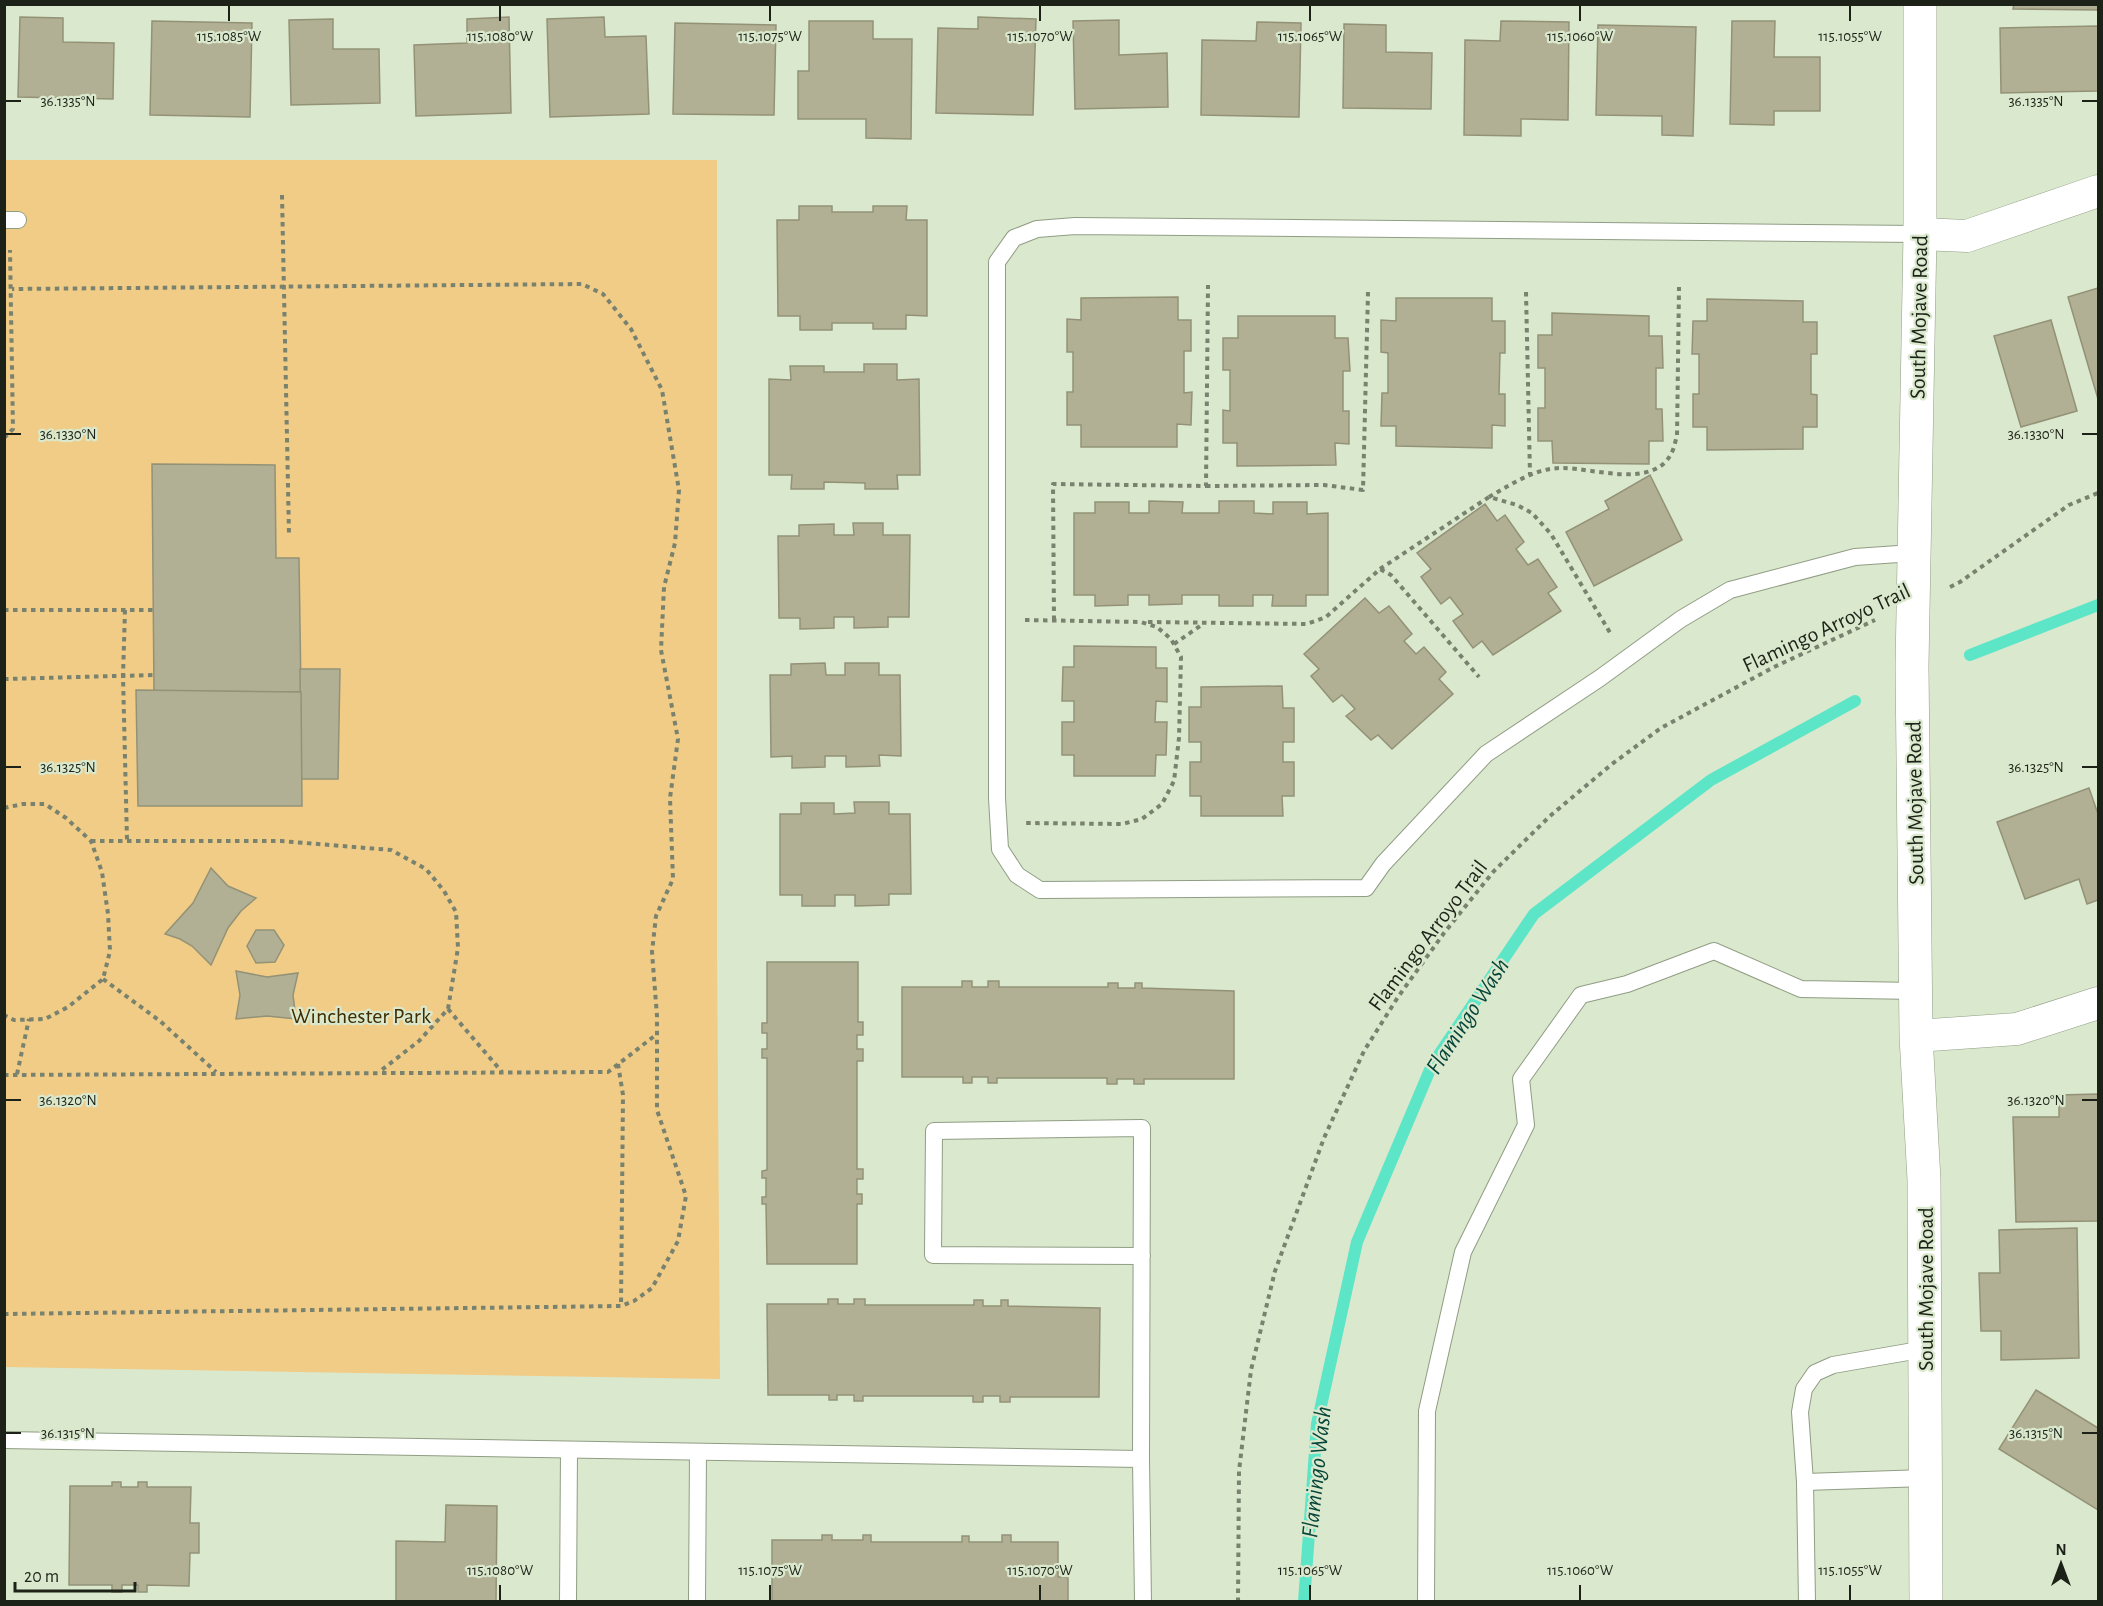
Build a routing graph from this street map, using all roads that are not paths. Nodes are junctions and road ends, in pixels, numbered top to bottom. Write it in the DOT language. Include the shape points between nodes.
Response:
graph roads {
  1 [pos="1920,4"];
  2 [pos="2098,191"];
  3 [pos="1920,234"];
  4 [pos="1913,553"];
  5 [pos="1916,992"];
  6 [pos="2098,1002"];
  7 [pos="1916,1036"];
  8 [pos="1142,1256"];
  9 [pos="1925,1349"];
  10 [pos="4,1440"];
  11 [pos="569,1451"];
  12 [pos="698,1452"];
  13 [pos="1141,1460"];
  14 [pos="1925,1478"];
  15 [pos="1805,1482"];
  16 [pos="568,1602"];
  17 [pos="697,1602"];
  18 [pos="1143,1602"];
  19 [pos="1425,1602"];
  20 [pos="1807,1602"];
  21 [pos="1926,1602"];
  1 -- 3 [label="street, South Mojave Road"];
  2 -- 3 [label="street" via="1966,236"];
  3 -- 4 [label="street, South Mojave Road"];
  3 -- 4 [label="lane" via="1075,226 1037,229 1014,238 997,262 1000,849 1017,875 1040,890 1366,888 1383,864 1486,754 1681,619 1730,590 1855,557"];
  4 -- 5 [label="street, South Mojave Road"];
  5 -- 7 [label="street, South Mojave Road"];
  5 -- 19 [label="lane" via="1801,989 1714,951 1627,984 1581,995 1521,1079 1526,1125 1463,1252 1427,1411"];
  6 -- 7 [label="street" via="2017,1029"];
  7 -- 9 [label="street, South Mojave Road" via="1924,1180"];
  8 -- 8 [label="lane" via="1142,1128 934,1131 933,1255"];
  8 -- 13 [label="lane"];
  9 -- 14 [label="street, South Mojave Road"];
  9 -- 15 [label="lane" via="1833,1365 1815,1373 1804,1389 1800,1412"];
  10 -- 11 [label="lane"];
  11 -- 12 [label="lane"];
  11 -- 16 [label="lane"];
  12 -- 13 [label="lane"];
  12 -- 17 [label="lane"];
  13 -- 18 [label="lane"];
  14 -- 15 [label="lane"];
  14 -- 21 [label="street, South Mojave Road"];
  15 -- 20 [label="lane"];
}
